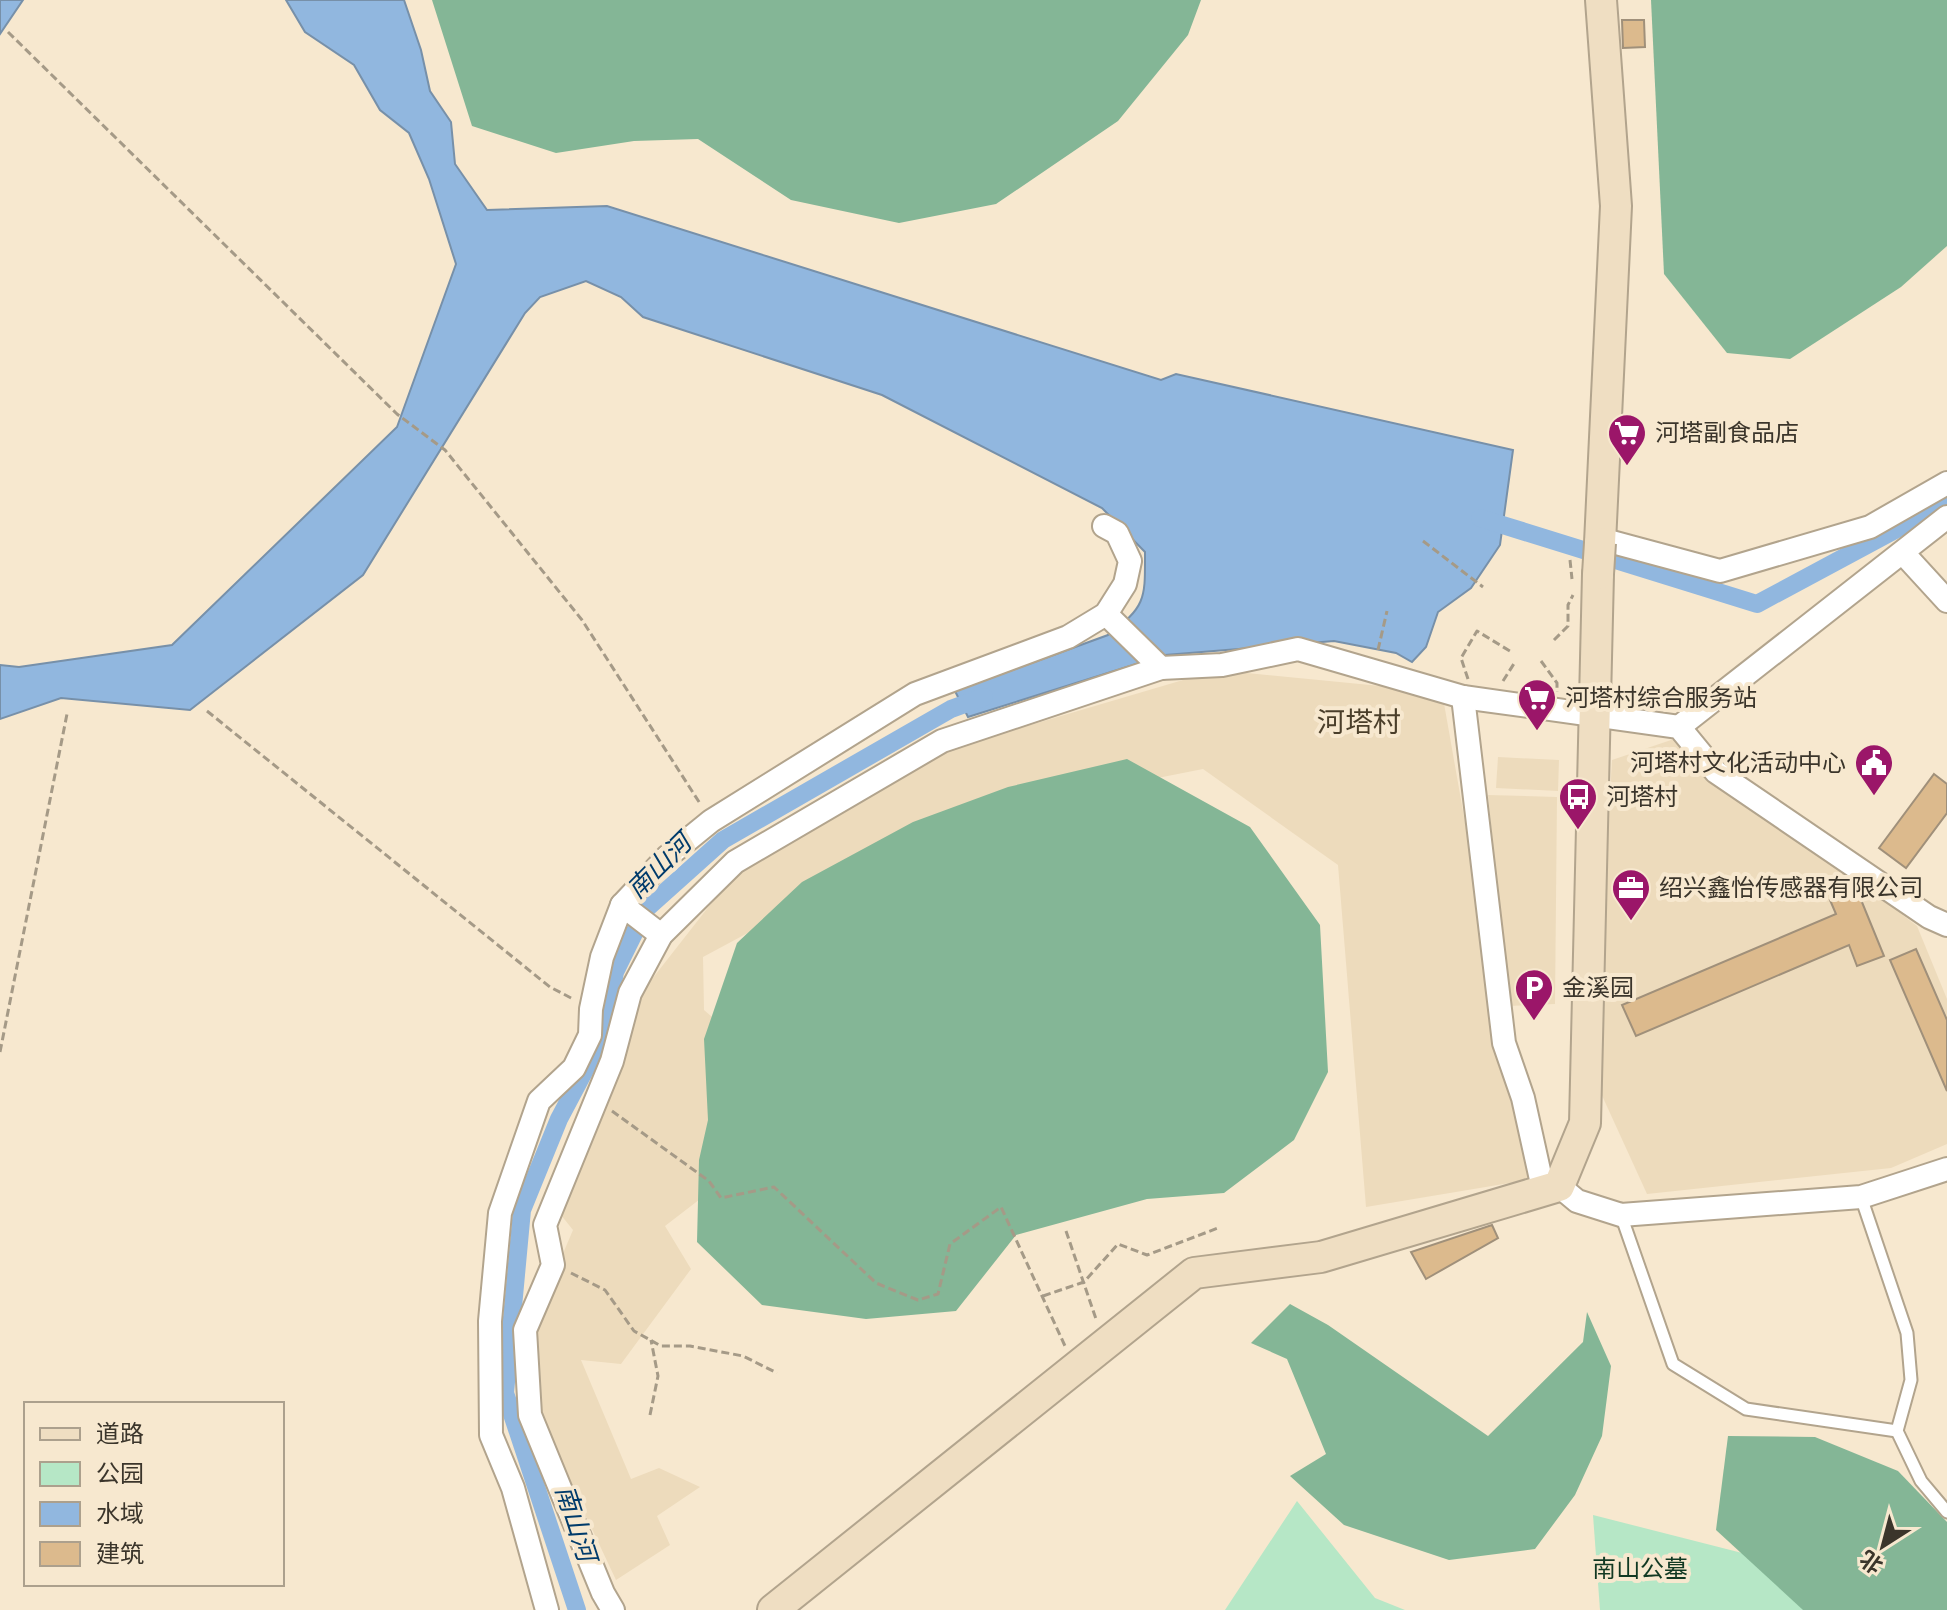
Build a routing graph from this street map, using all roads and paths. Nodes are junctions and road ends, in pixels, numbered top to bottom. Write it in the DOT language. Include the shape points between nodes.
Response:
graph roads {
  1 [pos="1601,0"];
  2 [pos="8,32"];
  3 [pos="1947,483"];
  4 [pos="1947,517"];
  5 [pos="1104,526"];
  6 [pos="1870,527"];
  7 [pos="1423,541"];
  8 [pos="1601,541"];
  9 [pos="1570,560"];
  10 [pos="1895,560"];
  11 [pos="1585,578"];
  12 [pos="1483,587"];
  13 [pos="1574,592"];
  14 [pos="1947,601"];
  15 [pos="1387,611"];
  16 [pos="1106,614"];
  17 [pos="1554,640"];
  18 [pos="1513,653"];
  19 [pos="1541,661"];
  20 [pos="1161,668"];
  21 [pos="1373,669"];
  22 [pos="1468,698"];
  23 [pos="1557,709"];
  24 [pos="207,711"];
  25 [pos="67,714"];
  26 [pos="1594,718"];
  27 [pos="1679,727"];
  28 [pos="711,821"];
  29 [pos="622,905"];
  30 [pos="1947,925"];
  31 [pos="661,935"];
  32 [pos="591,1009"];
  33 [pos="0,1052"];
  34 [pos="596,1100"];
  35 [pos="1947,1169"];
  36 [pos="1551,1190"];
  37 [pos="1861,1197"];
  38 [pos="1621,1215"];
  39 [pos="1218,1228"];
  40 [pos="1066,1231"];
  41 [pos="553,1265"];
  42 [pos="1084,1282"];
  43 [pos="1042,1297"];
  44 [pos="490,1321"];
  45 [pos="525,1330"];
  46 [pos="651,1340"];
  47 [pos="1105,1345"];
  48 [pos="1075,1369"];
  49 [pos="777,1373"];
  50 [pos="650,1415"];
  51 [pos="1897,1431"];
  52 [pos="1947,1512"];
  53 [pos="547,1610"];
  54 [pos="613,1610"];
  55 [pos="773,1610"];
  1 -- 8 [label="street" via="1616,206"];
  2 -- 28 [label="path" via="397,414 445,450 582,620"];
  3 -- 6 [label="street"];
  4 -- 10 [label="street"];
  5 -- 16 [label="street" via="1117,533 1130,561 1125,584"];
  6 -- 8 [label="street" via="1720,571"];
  6 -- 10 [label="street"];
  7 -- 12 [label="path"];
  8 -- 11 [label="street, bridge"];
  9 -- 11 [label="path"];
  10 -- 14 [label="street"];
  10 -- 27 [label="street"];
  11 -- 26 [label="street"];
  13 -- 17 [label="path" via="1568,626"];
  15 -- 21 [label="path"];
  16 -- 20 [label="street"];
  16 -- 28 [label="street" via="1068,637 915,694"];
  18 -- 22 [label="path" via="1477,631 1461,658"];
  19 -- 23 [label="path" via="1557,683"];
  20 -- 21 [label="street" via="1222,665 1298,649"];
  20 -- 31 [label="street" via="942,741 735,862"];
  21 -- 22 [label="street"];
  22 -- 23 [label="street"];
  22 -- 36 [label="street" via="1504,1043"];
  23 -- 26 [label="street"];
  24 -- 32 [label="path" via="550,987"];
  25 -- 33 [label="path"];
  26 -- 27 [label="street"];
  26 -- 36 [label="street" via="1585,1123"];
  27 -- 30 [label="street" via="1716,772"];
  28 -- 29 [label="street" via="668,856"];
  29 -- 31 [label="street"];
  29 -- 32 [label="street" via="602,957"];
  31 -- 34 [label="street" via="630,993"];
  32 -- 44 [label="street" via="590,1035 574,1068 539,1101 500,1213"];
  34 -- 41 [label="street" via="545,1225"];
  34 -- 43 [label="path" via="709,1181 721,1198 774,1187 876,1283 918,1300 938,1294 950,1244 1001,1207"];
  35 -- 37 [label="street"];
  36 -- 38 [label="street"];
  36 -- 47 [label="street" via="1321,1257 1194,1273"];
  37 -- 38 [label="street"];
  37 -- 51 [label="lane" via="1907,1333 1911,1380"];
  38 -- 51 [label="lane" via="1673,1364 1746,1409"];
  39 -- 42 [label="path" via="1147,1255 1118,1244"];
  40 -- 42 [label="path"];
  41 -- 45 [label="street"];
  41 -- 46 [label="path" via="605,1290 634,1331"];
  42 -- 43 [label="path"];
  42 -- 47 [label="path"];
  43 -- 48 [label="path"];
  44 -- 45 [label="street"];
  44 -- 53 [label="street" via="491,1435 513,1488"];
  45 -- 54 [label="street" via="530,1415"];
  46 -- 49 [label="path" via="661,1346 743,1356"];
  46 -- 50 [label="path" via="658,1376"];
  47 -- 48 [label="street"];
  48 -- 55 [label="street"];
  51 -- 52 [label="lane" via="1921,1481"];
}
